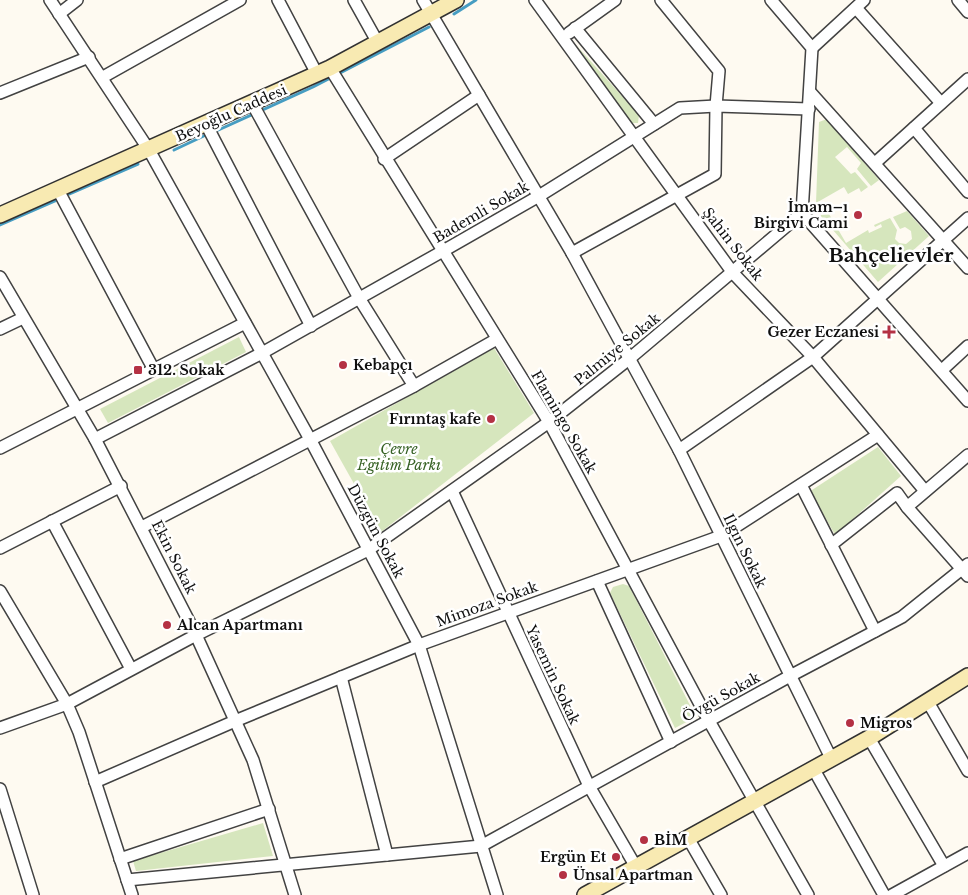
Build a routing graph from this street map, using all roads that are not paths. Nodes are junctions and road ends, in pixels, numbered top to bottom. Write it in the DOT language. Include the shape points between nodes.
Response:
graph roads {
  1 [pos="50,0"];
  2 [pos="77,0"];
  3 [pos="240,0"];
  4 [pos="278,0"];
  5 [pos="354,0"];
  6 [pos="423,0"];
  7 [pos="456,0"];
  8 [pos="535,0"];
  9 [pos="615,0"];
  10 [pos="661,0"];
  11 [pos="772,0"];
  12 [pos="958,0"];
  13 [pos="860,4"];
  14 [pos="968,12"];
  15 [pos="59,14"];
  16 [pos="431,15"];
  17 [pos="575,28"];
  18 [pos="562,38"];
  19 [pos="378,43"];
  20 [pos="812,48"];
  21 [pos="89,57"];
  22 [pos="329,73"];
  23 [pos="102,77"];
  24 [pos="968,79"];
  25 [pos="810,92"];
  26 [pos="0,93"];
  27 [pos="479,95"];
  28 [pos="941,103"];
  29 [pos="716,106"];
  30 [pos="255,109"];
  31 [pos="809,109"];
  32 [pos="654,124"];
  33 [pos="914,128"];
  34 [pos="209,130"];
  35 [pos="636,136"];
  36 [pos="150,150"];
  37 [pos="384,159"];
  38 [pos="875,163"];
  39 [pos="58,190"];
  40 [pos="968,192"];
  41 [pos="677,195"];
  42 [pos="539,196"];
  43 [pos="802,213"];
  44 [pos="0,215"];
  45 [pos="968,218"];
  46 [pos="942,239"];
  47 [pos="443,251"];
  48 [pos="572,253"];
  49 [pos="968,268"];
  50 [pos="734,273"];
  51 [pos="0,277"];
  52 [pos="879,297"];
  53 [pos="359,298"];
  54 [pos="22,318"];
  55 [pos="245,323"];
  56 [pos="311,326"];
  57 [pos="0,329"];
  58 [pos="498,339"];
  59 [pos="968,346"];
  60 [pos="262,353"];
  61 [pos="813,357"];
  62 [pos="630,359"];
  63 [pos="154,370"];
  64 [pos="942,370"];
  65 [pos="414,386"];
  66 [pos="968,401"];
  67 [pos="77,409"];
  68 [pos="549,422"];
  69 [pos="878,434"];
  70 [pos="95,439"];
  71 [pos="311,441"];
  72 [pos="0,448"];
  73 [pos="679,450"];
  74 [pos="968,455"];
  75 [pos="801,485"];
  76 [pos="121,486"];
  77 [pos="452,490"];
  78 [pos="925,492"];
  79 [pos="907,507"];
  80 [pos="52,522"];
  81 [pos="142,527"];
  82 [pos="721,536"];
  83 [pos="831,545"];
  84 [pos="0,548"];
  85 [pos="368,550"];
  86 [pos="966,569"];
  87 [pos="627,570"];
  88 [pos="597,581"];
  89 [pos="0,591"];
  90 [pos="4,608"];
  91 [pos="508,613"];
  92 [pos="875,632"];
  93 [pos="196,635"];
  94 [pos="419,645"];
  95 [pos="131,670"];
  96 [pos="790,676"];
  97 [pos="968,676"];
  98 [pos="341,677"];
  99 [pos="928,702"];
  100 [pos="67,704"];
  101 [pos="235,721"];
  102 [pos="709,721"];
  103 [pos="0,728"];
  104 [pos="869,738"];
  105 [pos="671,742"];
  106 [pos="831,758"];
  107 [pos="813,768"];
  108 [pos="968,771"];
  109 [pos="95,782"];
  110 [pos="589,786"];
  111 [pos="0,790"];
  112 [pos="754,801"];
  113 [pos="269,809"];
  114 [pos="688,838"];
  115 [pos="481,846"];
  116 [pos="968,853"];
  117 [pos="387,855"];
  118 [pos="120,859"];
  119 [pos="287,865"];
  120 [pos="944,866"];
  121 [pos="636,867"];
  122 [pos="127,880"];
  123 [pos="910,891"];
  124 [pos="33,895"];
  125 [pos="132,895"];
  126 [pos="295,895"];
  127 [pos="497,895"];
  128 [pos="585,895"];
  129 [pos="722,895"];
  130 [pos="808,895"];
  131 [pos="884,895"];
  132 [pos="892,895"];
  1 -- 15 [label="street, Düzgün Sokak"];
  2 -- 15 [label="street"];
  3 -- 23 [label="street"];
  4 -- 22 [label="street, Flamingo Sokak"];
  5 -- 19 [label="street"];
  6 -- 16 [label="street, Ilgın Sokak"];
  7 -- 16 [label="main road, Beyoğlu Caddesi"];
  8 -- 18 [label="street, Şahin Sokak"];
  9 -- 17 [label="street"];
  10 -- 29 [label="street" via="719,71"];
  11 -- 20 [label="street"];
  12 -- 14 [label="street"];
  13 -- 20 [label="street"];
  13 -- 28 [label="street"];
  15 -- 21 [label="street, Düzgün Sokak"];
  16 -- 19 [label="main road, Beyoğlu Caddesi"];
  16 -- 27 [label="street, Ilgın Sokak"];
  17 -- 18 [label="street"];
  17 -- 32 [label="street"];
  18 -- 35 [label="street, Şahin Sokak"];
  19 -- 22 [label="main road, Beyoğlu Caddesi"];
  20 -- 25 [label="street"];
  21 -- 23 [label="street, Düzgün Sokak"];
  21 -- 26 [label="street"];
  22 -- 30 [label="main road, Beyoğlu Caddesi"];
  22 -- 37 [label="street, Flamingo Sokak"];
  23 -- 36 [label="street, Düzgün Sokak"];
  24 -- 28 [label="street"];
  25 -- 31 [label="street"];
  25 -- 38 [label="street"];
  27 -- 37 [label="street"];
  27 -- 42 [label="street, Ilgın Sokak"];
  28 -- 33 [label="street"];
  29 -- 31 [label="street, Bademli Sokak"];
  29 -- 32 [label="street, Bademli Sokak" via="680,108"];
  29 -- 41 [label="street" via="715,174"];
  30 -- 34 [label="main road, Beyoğlu Caddesi"];
  30 -- 53 [label="street"];
  31 -- 43 [label="street"];
  32 -- 35 [label="street, Bademli Sokak"];
  33 -- 38 [label="street"];
  33 -- 40 [label="street"];
  34 -- 36 [label="main road, Beyoğlu Caddesi"];
  34 -- 56 [label="street"];
  35 -- 41 [label="street, Şahin Sokak"];
  35 -- 42 [label="street, Bademli Sokak"];
  36 -- 39 [label="main road, Beyoğlu Caddesi"];
  36 -- 55 [label="street, Düzgün Sokak"];
  37 -- 47 [label="street, Flamingo Sokak"];
  38 -- 46 [label="street"];
  39 -- 44 [label="main road, Beyoğlu Caddesi"];
  39 -- 63 [label="street"];
  41 -- 48 [label="street"];
  41 -- 50 [label="street, Şahin Sokak"];
  42 -- 47 [label="street, Bademli Sokak"];
  42 -- 48 [label="street, Ilgın Sokak"];
  43 -- 50 [label="street, Palmiye Sokak"];
  43 -- 52 [label="street"];
  45 -- 46 [label="street"];
  46 -- 49 [label="street"];
  46 -- 52 [label="street"];
  47 -- 53 [label="street, Bademli Sokak"];
  47 -- 58 [label="street, Flamingo Sokak"];
  48 -- 62 [label="street, Ilgın Sokak"];
  50 -- 61 [label="street, Şahin Sokak"];
  50 -- 62 [label="street, Palmiye Sokak"];
  51 -- 54 [label="street, Ekin Sokak"];
  52 -- 61 [label="street"];
  52 -- 64 [label="street"];
  53 -- 56 [label="street, Bademli Sokak"];
  53 -- 65 [label="street"];
  54 -- 57 [label="street"];
  54 -- 67 [label="street, Ekin Sokak"];
  55 -- 60 [label="street, Düzgün Sokak"];
  55 -- 63 [label="street"];
  56 -- 60 [label="street, Bademli Sokak"];
  58 -- 65 [label="street"];
  58 -- 68 [label="street, Flamingo Sokak"];
  59 -- 64 [label="street"];
  60 -- 70 [label="street, Bademli Sokak"];
  60 -- 71 [label="street, Düzgün Sokak"];
  61 -- 69 [label="street, Şahin Sokak"];
  61 -- 73 [label="street"];
  62 -- 68 [label="street, Palmiye Sokak"];
  62 -- 73 [label="street, Ilgın Sokak"];
  63 -- 67 [label="street"];
  64 -- 66 [label="street"];
  65 -- 71 [label="street"];
  67 -- 70 [label="street, Ekin Sokak"];
  67 -- 72 [label="street"];
  68 -- 77 [label="street, Palmiye Sokak"];
  68 -- 87 [label="street, Flamingo Sokak"];
  69 -- 75 [label="street, Mimoza Sokak"];
  69 -- 78 [label="street, Şahin Sokak"];
  70 -- 76 [label="street, Ekin Sokak"];
  71 -- 81 [label="street"];
  71 -- 85 [label="street, Düzgün Sokak"];
  73 -- 82 [label="street, Ilgın Sokak"];
  74 -- 78 [label="street"];
  75 -- 82 [label="street, Mimoza Sokak"];
  75 -- 83 [label="street"];
  76 -- 80 [label="street"];
  76 -- 81 [label="street, Ekin Sokak"];
  77 -- 85 [label="street, Palmiye Sokak"];
  77 -- 91 [label="street, Yasemin Sokak"];
  78 -- 79 [label="street"];
  79 -- 83 [label="street" via="897,493"];
  79 -- 86 [label="street"];
  80 -- 84 [label="street"];
  80 -- 95 [label="street"];
  81 -- 93 [label="street, Ekin Sokak"];
  82 -- 87 [label="street, Mimoza Sokak"];
  82 -- 96 [label="street, Ilgın Sokak"];
  83 -- 92 [label="street"];
  85 -- 93 [label="street, Palmiye Sokak"];
  85 -- 94 [label="street, Düzgün Sokak"];
  86 -- 92 [label="street, Övgü Sokak" via="902,617"];
  87 -- 88 [label="street, Mimoza Sokak"];
  87 -- 102 [label="street, Flamingo Sokak"];
  88 -- 91 [label="street, Mimoza Sokak"];
  88 -- 105 [label="street"];
  89 -- 90 [label="street"];
  90 -- 100 [label="street"];
  91 -- 94 [label="street, Mimoza Sokak"];
  91 -- 110 [label="street, Yasemin Sokak"];
  92 -- 96 [label="street, Övgü Sokak"];
  93 -- 95 [label="street, Palmiye Sokak"];
  93 -- 101 [label="street, Ekin Sokak"];
  94 -- 98 [label="street, Mimoza Sokak"];
  94 -- 115 [label="street, Düzgün Sokak"];
  95 -- 100 [label="street, Palmiye Sokak"];
  96 -- 102 [label="street, Övgü Sokak"];
  96 -- 106 [label="street, Ilgın Sokak"];
  97 -- 99 [label="main road"];
  98 -- 101 [label="street, Mimoza Sokak"];
  98 -- 117 [label="street"];
  99 -- 104 [label="main road"];
  99 -- 108 [label="street"];
  100 -- 103 [label="street, Palmiye Sokak"];
  100 -- 109 [label="street"];
  101 -- 109 [label="street, Mimoza Sokak"];
  101 -- 113 [label="street, Ekin Sokak" via="253,760"];
  102 -- 105 [label="street, Övgü Sokak"];
  102 -- 112 [label="street, Flamingo Sokak"];
  104 -- 106 [label="main road"];
  104 -- 120 [label="street"];
  105 -- 110 [label="street, Övgü Sokak"];
  106 -- 107 [label="main road"];
  107 -- 112 [label="main road"];
  107 -- 131 [label="street"];
  109 -- 118 [label="street"];
  110 -- 115 [label="street, Övgü Sokak"];
  110 -- 121 [label="street, Yasemin Sokak"];
  111 -- 124 [label="street"];
  112 -- 114 [label="main road"];
  112 -- 130 [label="street, Flamingo Sokak"];
  113 -- 118 [label="street"];
  113 -- 119 [label="street, Ekin Sokak"];
  114 -- 121 [label="main road"];
  114 -- 129 [label="street"];
  115 -- 117 [label="street"];
  115 -- 127 [label="street, Düzgün Sokak"];
  116 -- 120 [label="street"];
  117 -- 119 [label="street"];
  118 -- 122 [label="street"];
  119 -- 122 [label="street"];
  119 -- 126 [label="street, Ekin Sokak"];
  120 -- 123 [label="street"];
  121 -- 128 [label="main road"];
  122 -- 125 [label="street"];
  123 -- 132 [label="street"];
}
